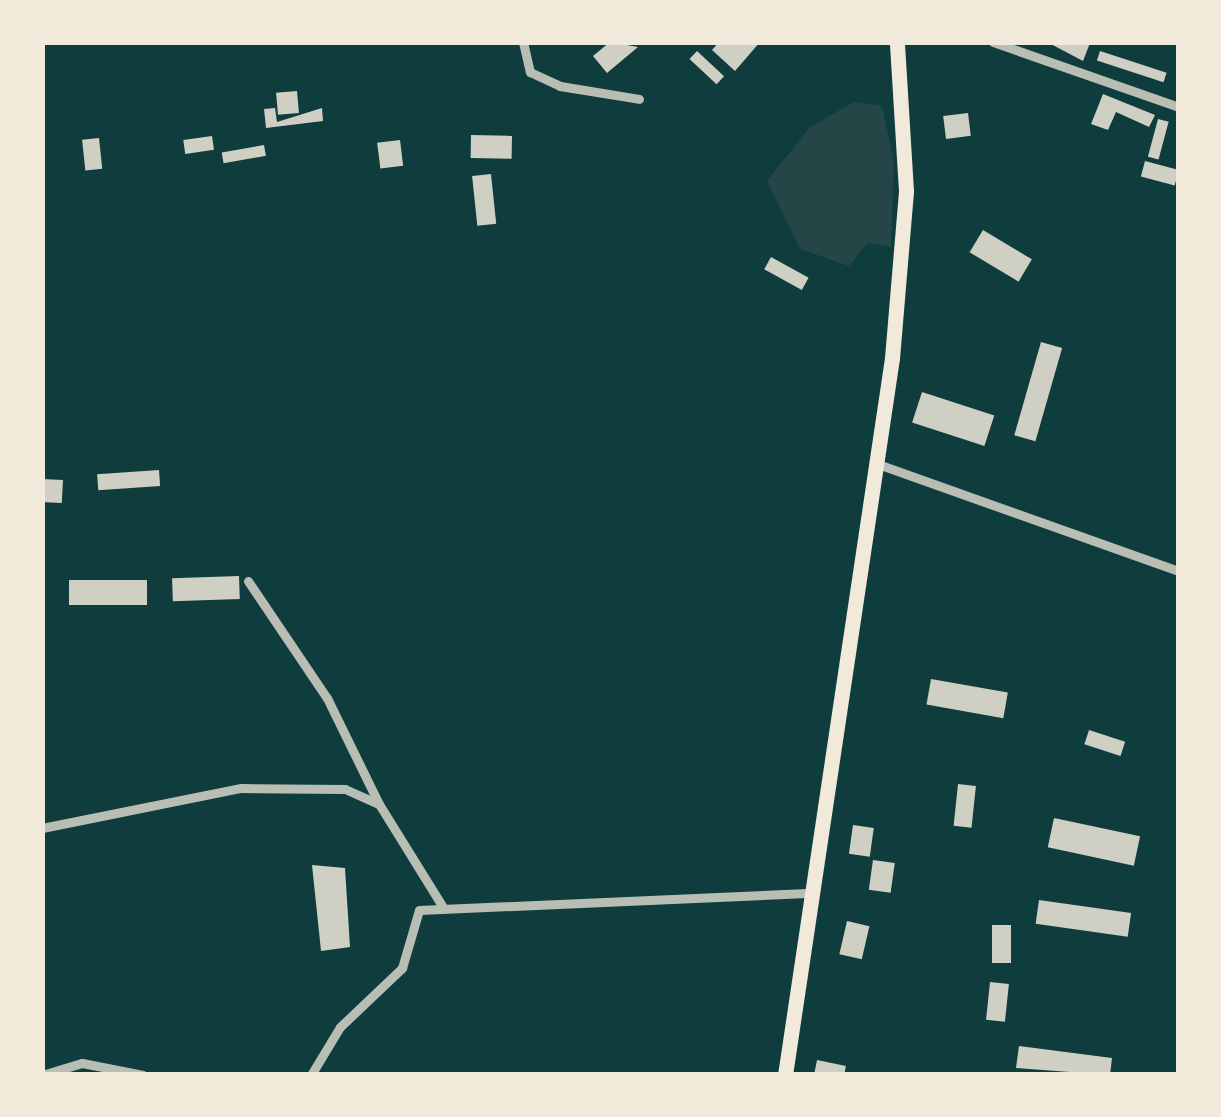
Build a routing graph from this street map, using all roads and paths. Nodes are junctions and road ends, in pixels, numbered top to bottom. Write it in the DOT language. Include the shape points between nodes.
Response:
graph roads {
  1 [pos="523,42"];
  2 [pos="897,42"];
  3 [pos="994,42"];
  4 [pos="639,99"];
  5 [pos="1179,107"];
  6 [pos="875,463"];
  7 [pos="1179,571"];
  8 [pos="248,580"];
  9 [pos="379,804"];
  10 [pos="42,827"];
  11 [pos="813,893"];
  12 [pos="444,909"];
  13 [pos="42,1075"];
  14 [pos="143,1075"];
  15 [pos="311,1075"];
  16 [pos="785,1075"];
  1 -- 4 [label="street" via="530,72 560,86"];
  2 -- 6 [label="highway" via="906,191"];
  3 -- 5 [label="street"];
  6 -- 7 [label="street"];
  6 -- 11 [label="highway"];
  8 -- 9 [label="street" via="327,698"];
  9 -- 10 [label="street" via="345,789 242,788"];
  9 -- 12 [label="street"];
  11 -- 12 [label="street"];
  11 -- 16 [label="highway"];
  12 -- 15 [label="street" via="419,910 402,968 340,1027"];
  13 -- 14 [label="street" via="82,1063"];
}
